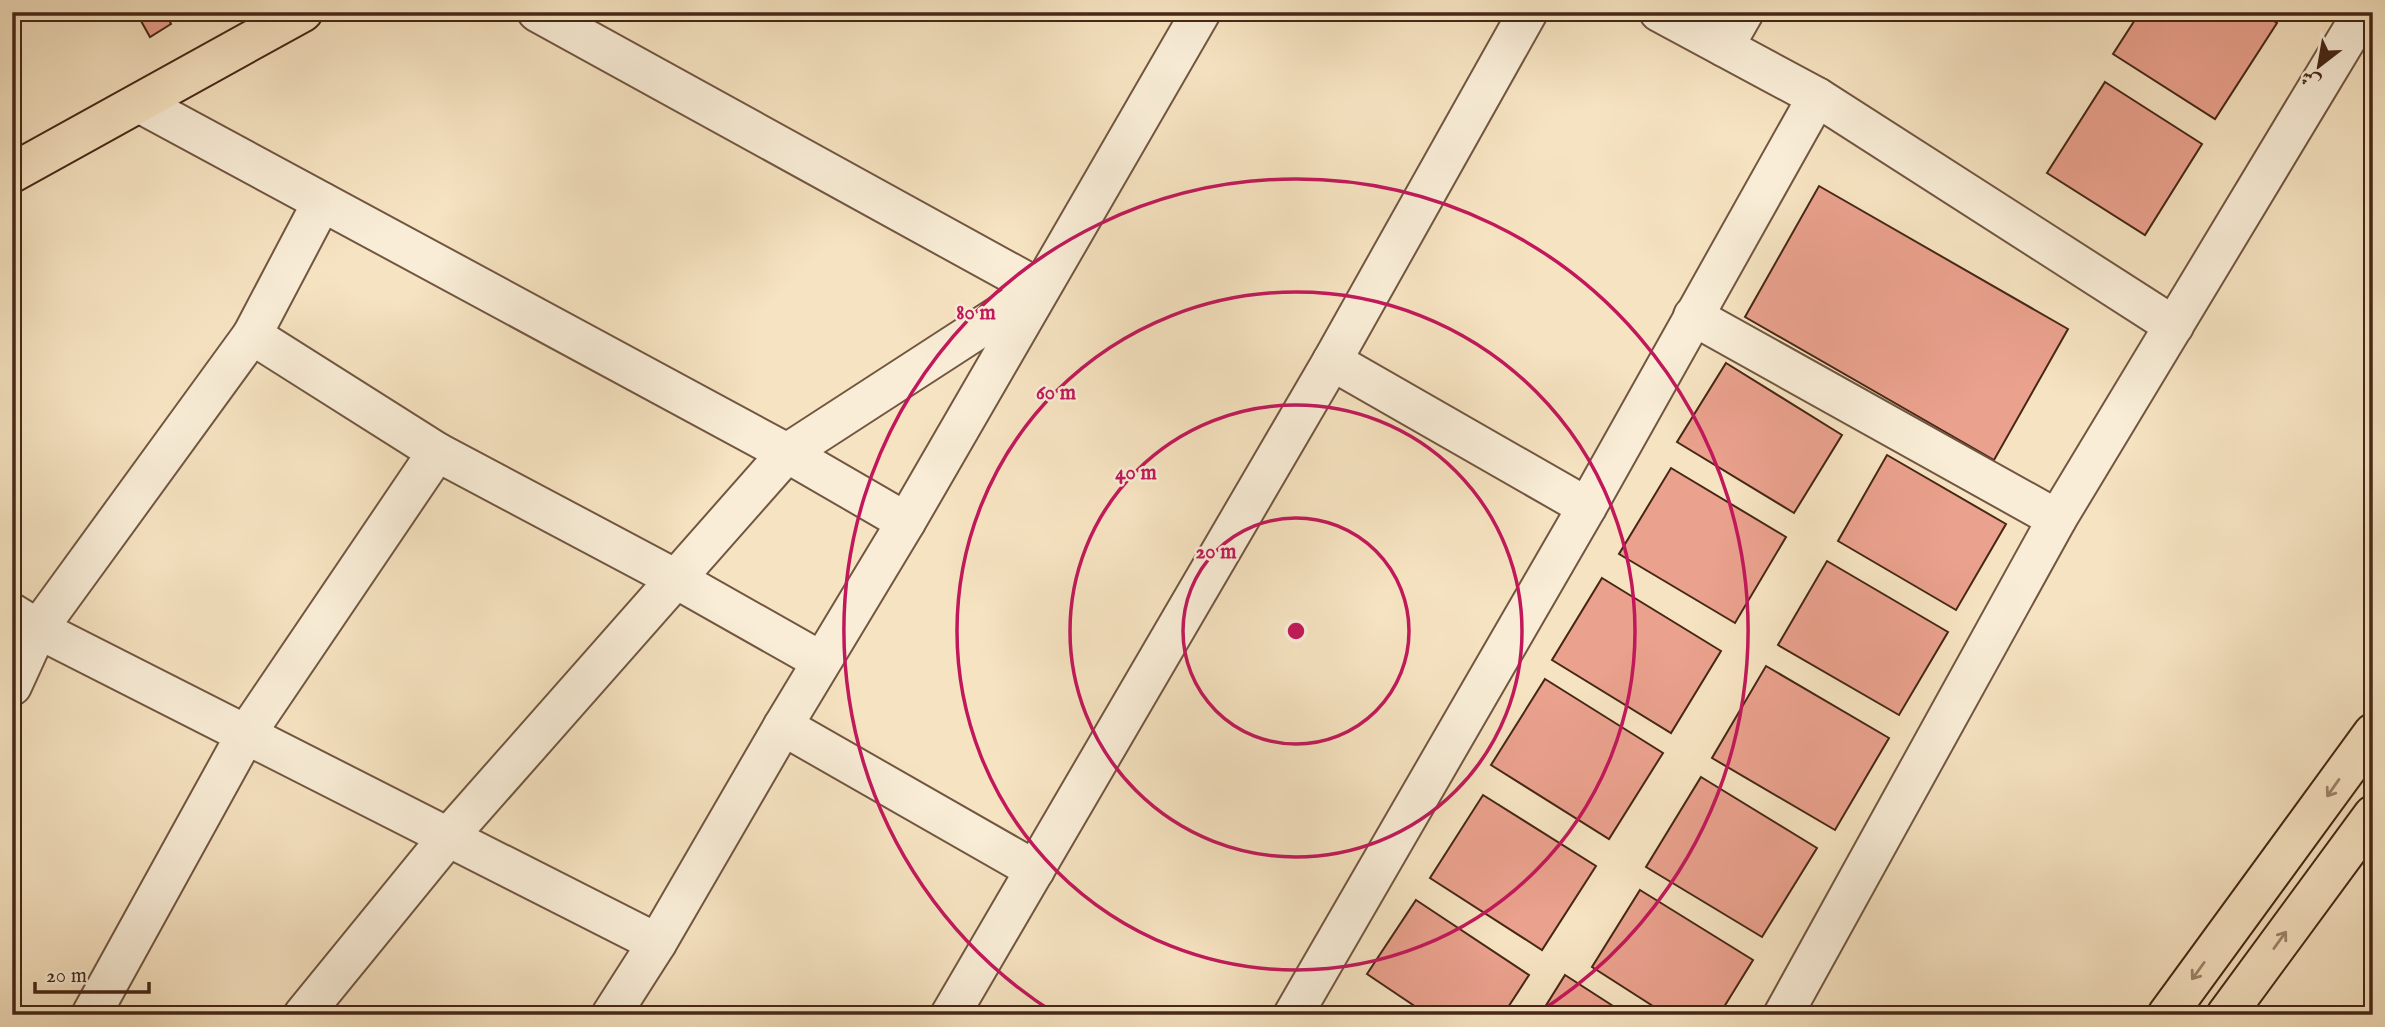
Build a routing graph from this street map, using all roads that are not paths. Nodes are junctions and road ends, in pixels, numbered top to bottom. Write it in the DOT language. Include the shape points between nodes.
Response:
graph roads {
  1 [pos="303,12"];
  2 [pos="537,12"];
  3 [pos="1201,12"];
  4 [pos="1528,12"];
  5 [pos="1659,12"];
  6 [pos="1744,12"];
  7 [pos="2363,12"];
  8 [pos="1724,47"];
  9 [pos="1817,97"];
  10 [pos="141,104"];
  11 [pos="88,131"];
  12 [pos="12,142"];
  13 [pos="12,173"];
  14 [pos="322,202"];
  15 [pos="1040,289"];
  16 [pos="1693,316"];
  17 [pos="2174,326"];
  18 [pos="252,335"];
  19 [pos="1332,361"];
  20 [pos="437,452"];
  21 [pos="787,453"];
  22 [pos="1587,507"];
  23 [pos="2057,519"];
  24 [pos="906,522"];
  25 [pos="676,579"];
  26 [pos="25,621"];
  27 [pos="821,661"];
  28 [pos="12,686"];
  29 [pos="783,726"];
  30 [pos="2373,733"];
  31 [pos="246,734"];
  32 [pos="2373,815"];
  33 [pos="449,836"];
  34 [pos="1035,870"];
  35 [pos="657,943"];
  36 [pos="91,1015"];
  37 [pos="303,1015"];
  38 [pos="611,1015"];
  39 [pos="950,1015"];
  40 [pos="1293,1015"];
  41 [pos="1783,1015"];
  42 [pos="2167,1015"];
  43 [pos="2226,1015"];
  1 -- 10 [label="main road"];
  2 -- 15 [label="street"];
  3 -- 15 [label="street"];
  4 -- 19 [label="street"];
  5 -- 8 [label="street"];
  6 -- 8 [label="street"];
  7 -- 17 [label="street"];
  8 -- 9 [label="street"];
  9 -- 16 [label="street"];
  9 -- 17 [label="street"];
  10 -- 11 [label="main road"];
  10 -- 14 [label="street"];
  11 -- 12 [label="main road"];
  11 -- 13 [label="main road"];
  14 -- 18 [label="street"];
  14 -- 21 [label="street"];
  15 -- 21 [label="street"];
  15 -- 24 [label="street"];
  16 -- 22 [label="street"];
  16 -- 23 [label="street"];
  17 -- 23 [label="street"];
  18 -- 20 [label="street"];
  18 -- 26 [label="street"];
  19 -- 22 [label="street"];
  19 -- 34 [label="street"];
  20 -- 25 [label="street"];
  20 -- 31 [label="street"];
  21 -- 24 [label="street"];
  21 -- 25 [label="street"];
  22 -- 40 [label="street"];
  23 -- 41 [label="street"];
  24 -- 27 [label="street"];
  25 -- 27 [label="street"];
  25 -- 33 [label="street"];
  26 -- 28 [label="street"];
  26 -- 31 [label="street"];
  27 -- 29 [label="street"];
  29 -- 34 [label="street"];
  29 -- 35 [label="street"];
  30 -- 42 [label="main road, one-way"];
  31 -- 33 [label="street"];
  31 -- 36 [label="street"];
  43 -- 32 [label="main road, one-way"];
  33 -- 35 [label="street"];
  33 -- 37 [label="street"];
  34 -- 39 [label="street"];
  35 -- 38 [label="street"];
}
